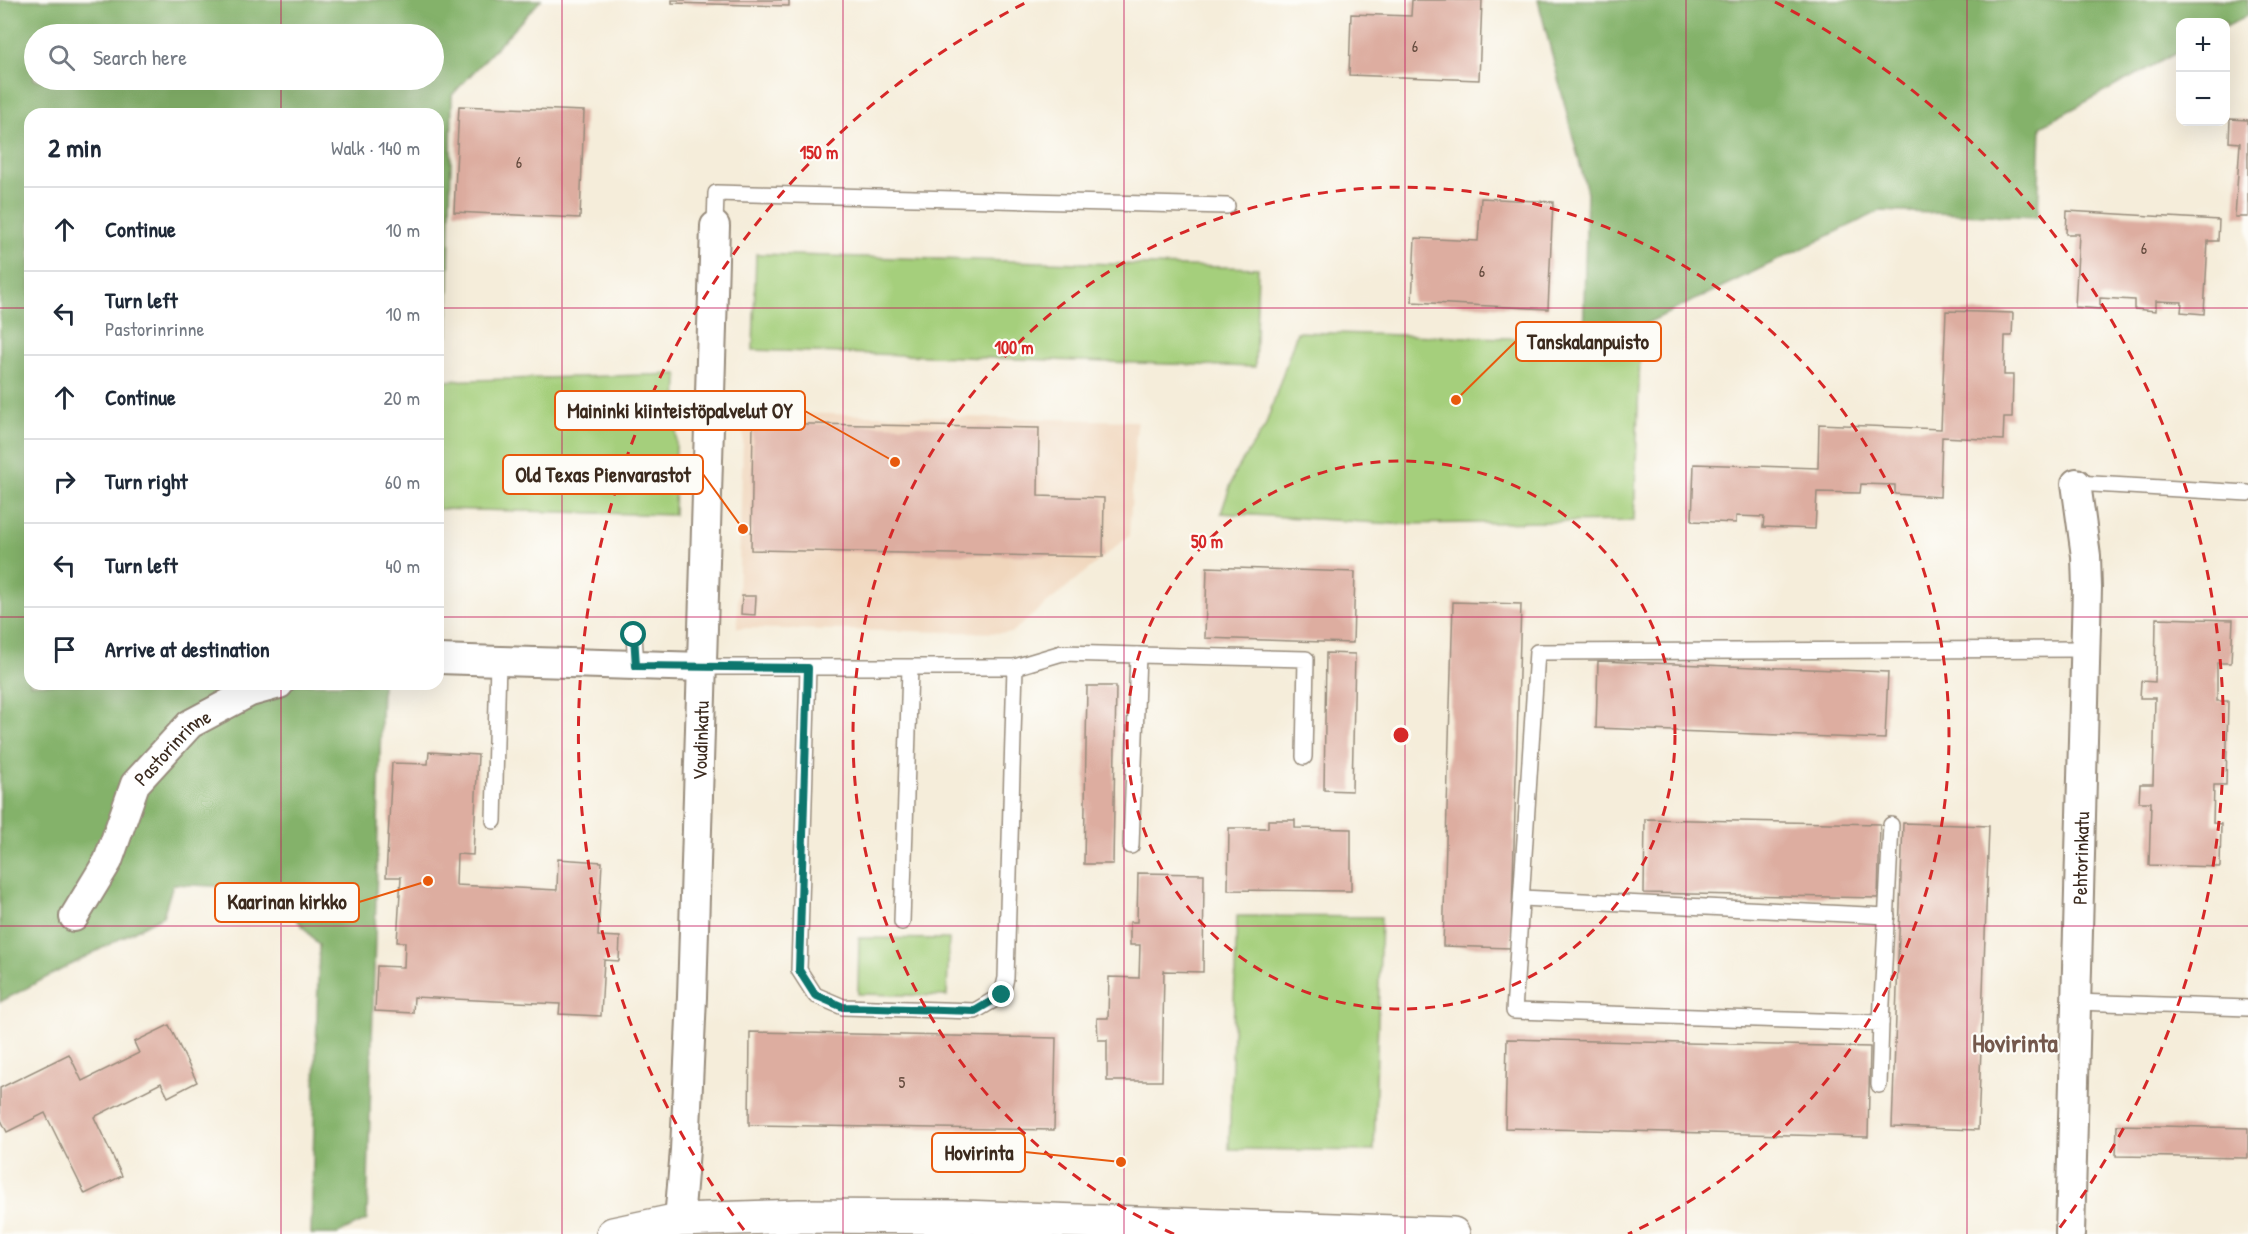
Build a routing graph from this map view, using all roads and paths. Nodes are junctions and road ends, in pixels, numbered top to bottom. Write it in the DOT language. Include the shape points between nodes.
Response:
graph roads {
  1 [pos="1227,206"];
  2 [pos="715,226"];
  3 [pos="2076,483"];
  4 [pos="2248,493"];
  5 [pos="634,635"];
  6 [pos="2085,649"];
  7 [pos="1138,655"];
  8 [pos="444,659"];
  9 [pos="498,661"];
  10 [pos="636,666"];
  11 [pos="703,667"];
  12 [pos="1015,667"];
  13 [pos="808,668"];
  14 [pos="910,668"];
  15 [pos="257,690"];
  16 [pos="1304,758"];
  17 [pos="494,821"];
  18 [pos="1891,825"];
  19 [pos="1131,846"];
  20 [pos="1522,898"];
  21 [pos="1887,916"];
  22 [pos="74,917"];
  23 [pos="902,922"];
  24 [pos="2076,1002"];
  25 [pos="2248,1008"];
  26 [pos="1881,1023"];
  27 [pos="1879,1084"];
  28 [pos="679,1220"];
  29 [pos="961,1226"];
  30 [pos="1287,1231"];
  31 [pos="613,1234"];
  32 [pos="1454,1234"];
  33 [pos="2070,1234"];
  1 -- 2 [label="lane" via="716,193"];
  2 -- 11 [label="street, Voudinkatu"];
  3 -- 4 [label="lane"];
  3 -- 6 [label="street, Pehtorinkatu" via="2086,561"];
  5 -- 10 [label="lane"];
  6 -- 20 [label="lane" via="1537,652"];
  6 -- 24 [label="street, Pehtorinkatu"];
  7 -- 12 [label="lane" via="1062,653"];
  7 -- 16 [label="lane" via="1306,659"];
  7 -- 19 [label="lane"];
  8 -- 9 [label="street"];
  9 -- 10 [label="street"];
  9 -- 17 [label="lane"];
  10 -- 11 [label="street"];
  11 -- 13 [label="lane"];
  11 -- 28 [label="street, Voudinkatu" via="688,1107"];
  12 -- 13 [label="lane" via="1006,978 1002,995 975,1011 843,1007 815,995 799,970"];
  12 -- 14 [label="lane"];
  13 -- 14 [label="lane"];
  14 -- 23 [label="lane"];
  15 -- 22 [label="street, Pastorinrinne" via="189,724 135,784 108,861"];
  18 -- 21 [label="lane"];
  20 -- 21 [label="lane"];
  20 -- 26 [label="lane" via="1515,1011"];
  21 -- 26 [label="lane"];
  24 -- 25 [label="lane"];
  24 -- 33 [label="street, Pehtorinkatu"];
  26 -- 27 [label="lane"];
  28 -- 29 [label="street" via="798,1216"];
  28 -- 31 [label="street"];
  29 -- 30 [label="street"];
  30 -- 32 [label="street"];
}
